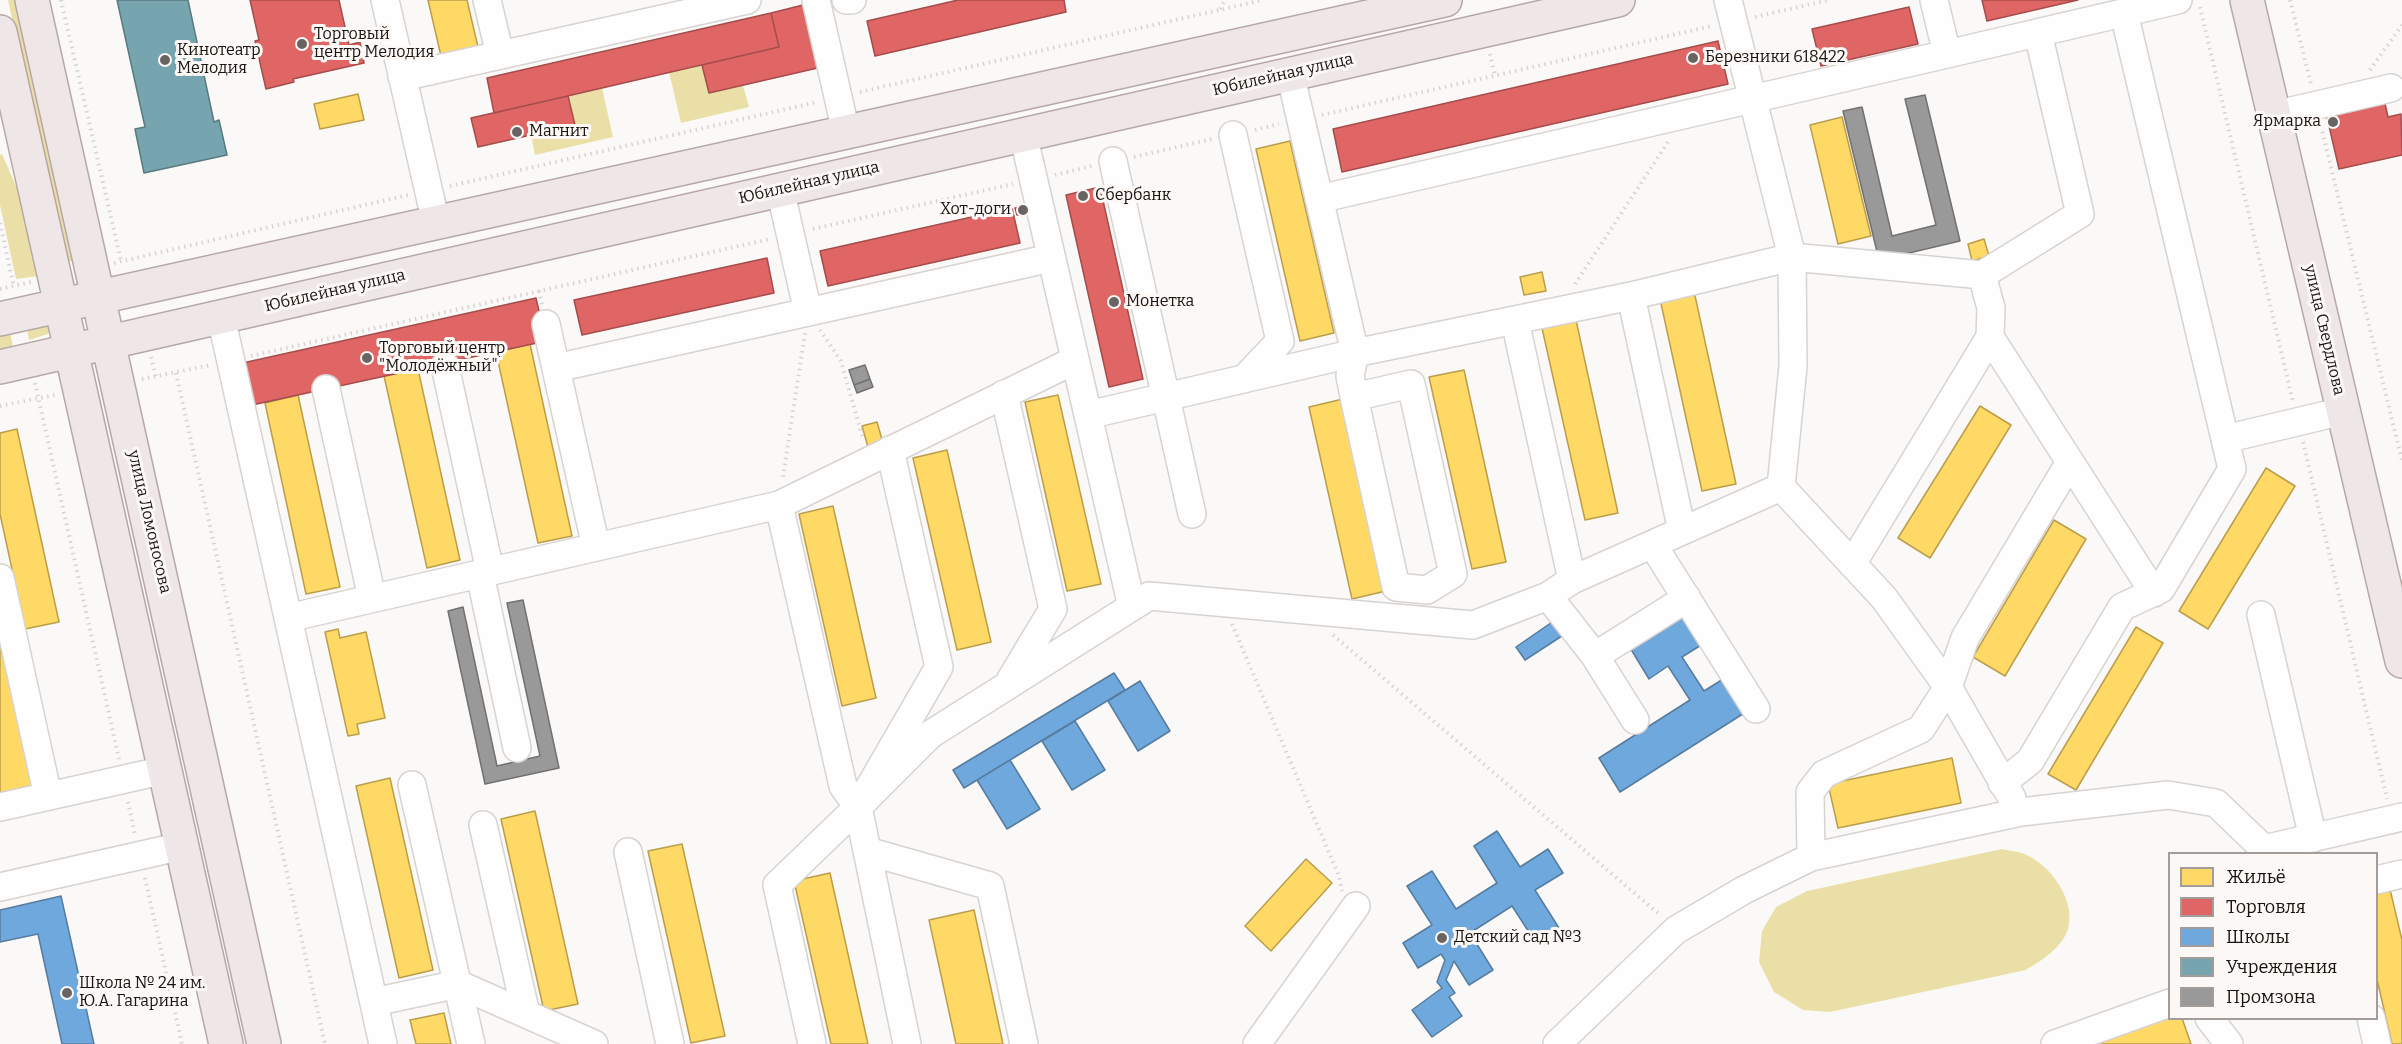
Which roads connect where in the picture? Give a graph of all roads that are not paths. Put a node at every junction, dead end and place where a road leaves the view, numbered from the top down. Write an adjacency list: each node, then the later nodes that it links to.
1 (32, 0): 33 (main road, улица Ломоносова)
2 (385, 0): 20 (street)
3 (487, 0): 18 (street)
4 (747, 0): 18 (street)
5 (816, 0): 24 (street)
6 (846, 0): 7 (street)
7 (852, 0)
8 (1618, 0): 19 (main road, Юбилейная улица)
9 (1934, 0): 17 (street)
10 (2178, 0): 14 (street)
11 (2247, 0): 23 (main road, улица Свердлова)
12 (1435, 1): 24 (main road)
13 (1731, 11): 22 (street)
14 (2124, 13): 16 (street); 57 (street)
15 (0, 32): 35 (main road)
16 (2038, 33): 17 (street); 34 (street)
17 (1947, 54): 22 (street)
18 (500, 55): 20 (street)
19 (1290, 73): 25 (main road, Юбилейная улица); 29 (street)
20 (402, 77): 30 (street)
21 (2391, 88): 23 (street)
22 (1753, 100): 29 (street); 31 (street)
23 (2274, 115): 55 (main road, улица Свердлова)
24 (846, 132): 30 (main road)
25 (1023, 134): 28 (main road, Юбилейная улица); 32 (street)
26 (1233, 135): 50 (street)
27 (1113, 161): 53 (street)
28 (780, 189): 37 (street); 38 (main road, Юбилейная улица)
29 (1319, 199): 45 (street)
30 (436, 223): 33 (main road)
31 (1792, 257): 34 (street); 36 (street); 60 (street)
32 (1051, 258): 37 (street); 46 (street)
33 (104, 275): 35 (main road); 43 (main road, улица Ломоносова)
34 (1982, 275): 42 (street)
35 (58, 291): 39 (main road); 44 (main road)
36 (1631, 296): 40 (street); 63 (street)
37 (808, 312): 49 (street)
38 (221, 316): 43 (main road, Юбилейная улица); 78 (street)
39 (0, 320)
40 (1515, 321): 45 (street); 70 (street)
41 (546, 324): 49 (street)
42 (1990, 337): 59 (street); 66 (street)
43 (109, 342): 44 (main road, Юбилейная улица); 113 (main road, улица Ломоносова)
44 (72, 351): 48 (main road, Юбилейная улица); 87 (main road)
45 (1355, 353): 50 (street); 54 (street)
46 (1075, 360): 52 (street); 56 (street)
47 (445, 366): 67 (street)
48 (0, 367)
49 (556, 368): 65 (street)
50 (1244, 379): 53 (street)
51 (326, 389): 74 (street)
52 (1004, 394): 58 (street); 82 (street)
53 (1167, 396): 56 (street); 62 (street)
54 (1354, 397): 71 (street); 71 (street)
55 (2343, 411): 57 (street); 68 (main road, улица Свердлова)
56 (1088, 415): 76 (street)
57 (2225, 439): 72 (street)
58 (879, 455): 61 (street); 92 (street)
59 (2070, 462): 72 (street); 83 (street)
60 (1781, 487): 63 (street); 66 (street)
61 (779, 505): 65 (street); 92 (street)
62 (1192, 514)
63 (1682, 531): 64 (street)
64 (1653, 544): 70 (street); 75 (street)
65 (596, 547): 67 (street)
66 (1852, 564): 83 (street)
67 (485, 572): 74 (street); 86 (street)
68 (2392, 572): 81 (main road, улица Свердлова)
69 (0, 578): 90 (street)
70 (1572, 580): 73 (street)
71 (1427, 590): 79 (street)
72 (2154, 593): 88 (street)
73 (1548, 596): 79 (street); 80 (street)
74 (372, 598): 78 (street)
75 (1686, 598): 80 (street); 84 (street)
76 (1132, 607): 79 (street); 82 (street)
77 (2261, 615): 96 (street)
78 (288, 618): 106 (street)
79 (1434, 621)
80 (1595, 656): 85 (street)
81 (2402, 661)
82 (1009, 683): 92 (street)
83 (1948, 687): 88 (street); 100 (street)
84 (1756, 709)
85 (1635, 720)
86 (517, 748)
87 (165, 770): 90 (street); 97 (main road)
88 (2002, 783): 93 (street)
89 (412, 785): 105 (street)
90 (48, 796): 91 (street)
91 (0, 807)
92 (858, 807): 98 (street); 118 (street)
93 (2021, 812): 96 (street); 100 (street)
94 (2402, 817): 96 (street)
95 (483, 825): 108 (street)
96 (2313, 838)
97 (182, 846): 103 (street); 112 (main road)
98 (867, 851): 119 (street); 120 (street)
99 (628, 852): 117 (street)
100 (1810, 857): 121 (street)
101 (2402, 874): 102 (street)
102 (2378, 880)
103 (0, 887)
104 (1351, 911): 111 (street)
105 (458, 984): 106 (street); 108 (street); 115 (street)
106 (374, 1002): 114 (street)
107 (2168, 1003): 122 (street)
108 (526, 1014): 116 (street)
109 (2211, 1020): 123 (street)
110 (2371, 1020): 124 (street)
111 (1260, 1043)
112 (226, 1044)
113 (264, 1044)
114 (383, 1044)
115 (471, 1044)
116 (594, 1044)
117 (670, 1044)
118 (812, 1044)
119 (907, 1044)
120 (1024, 1044)
121 (1557, 1044)
122 (2055, 1044)
123 (2229, 1044)
124 (2377, 1044)

